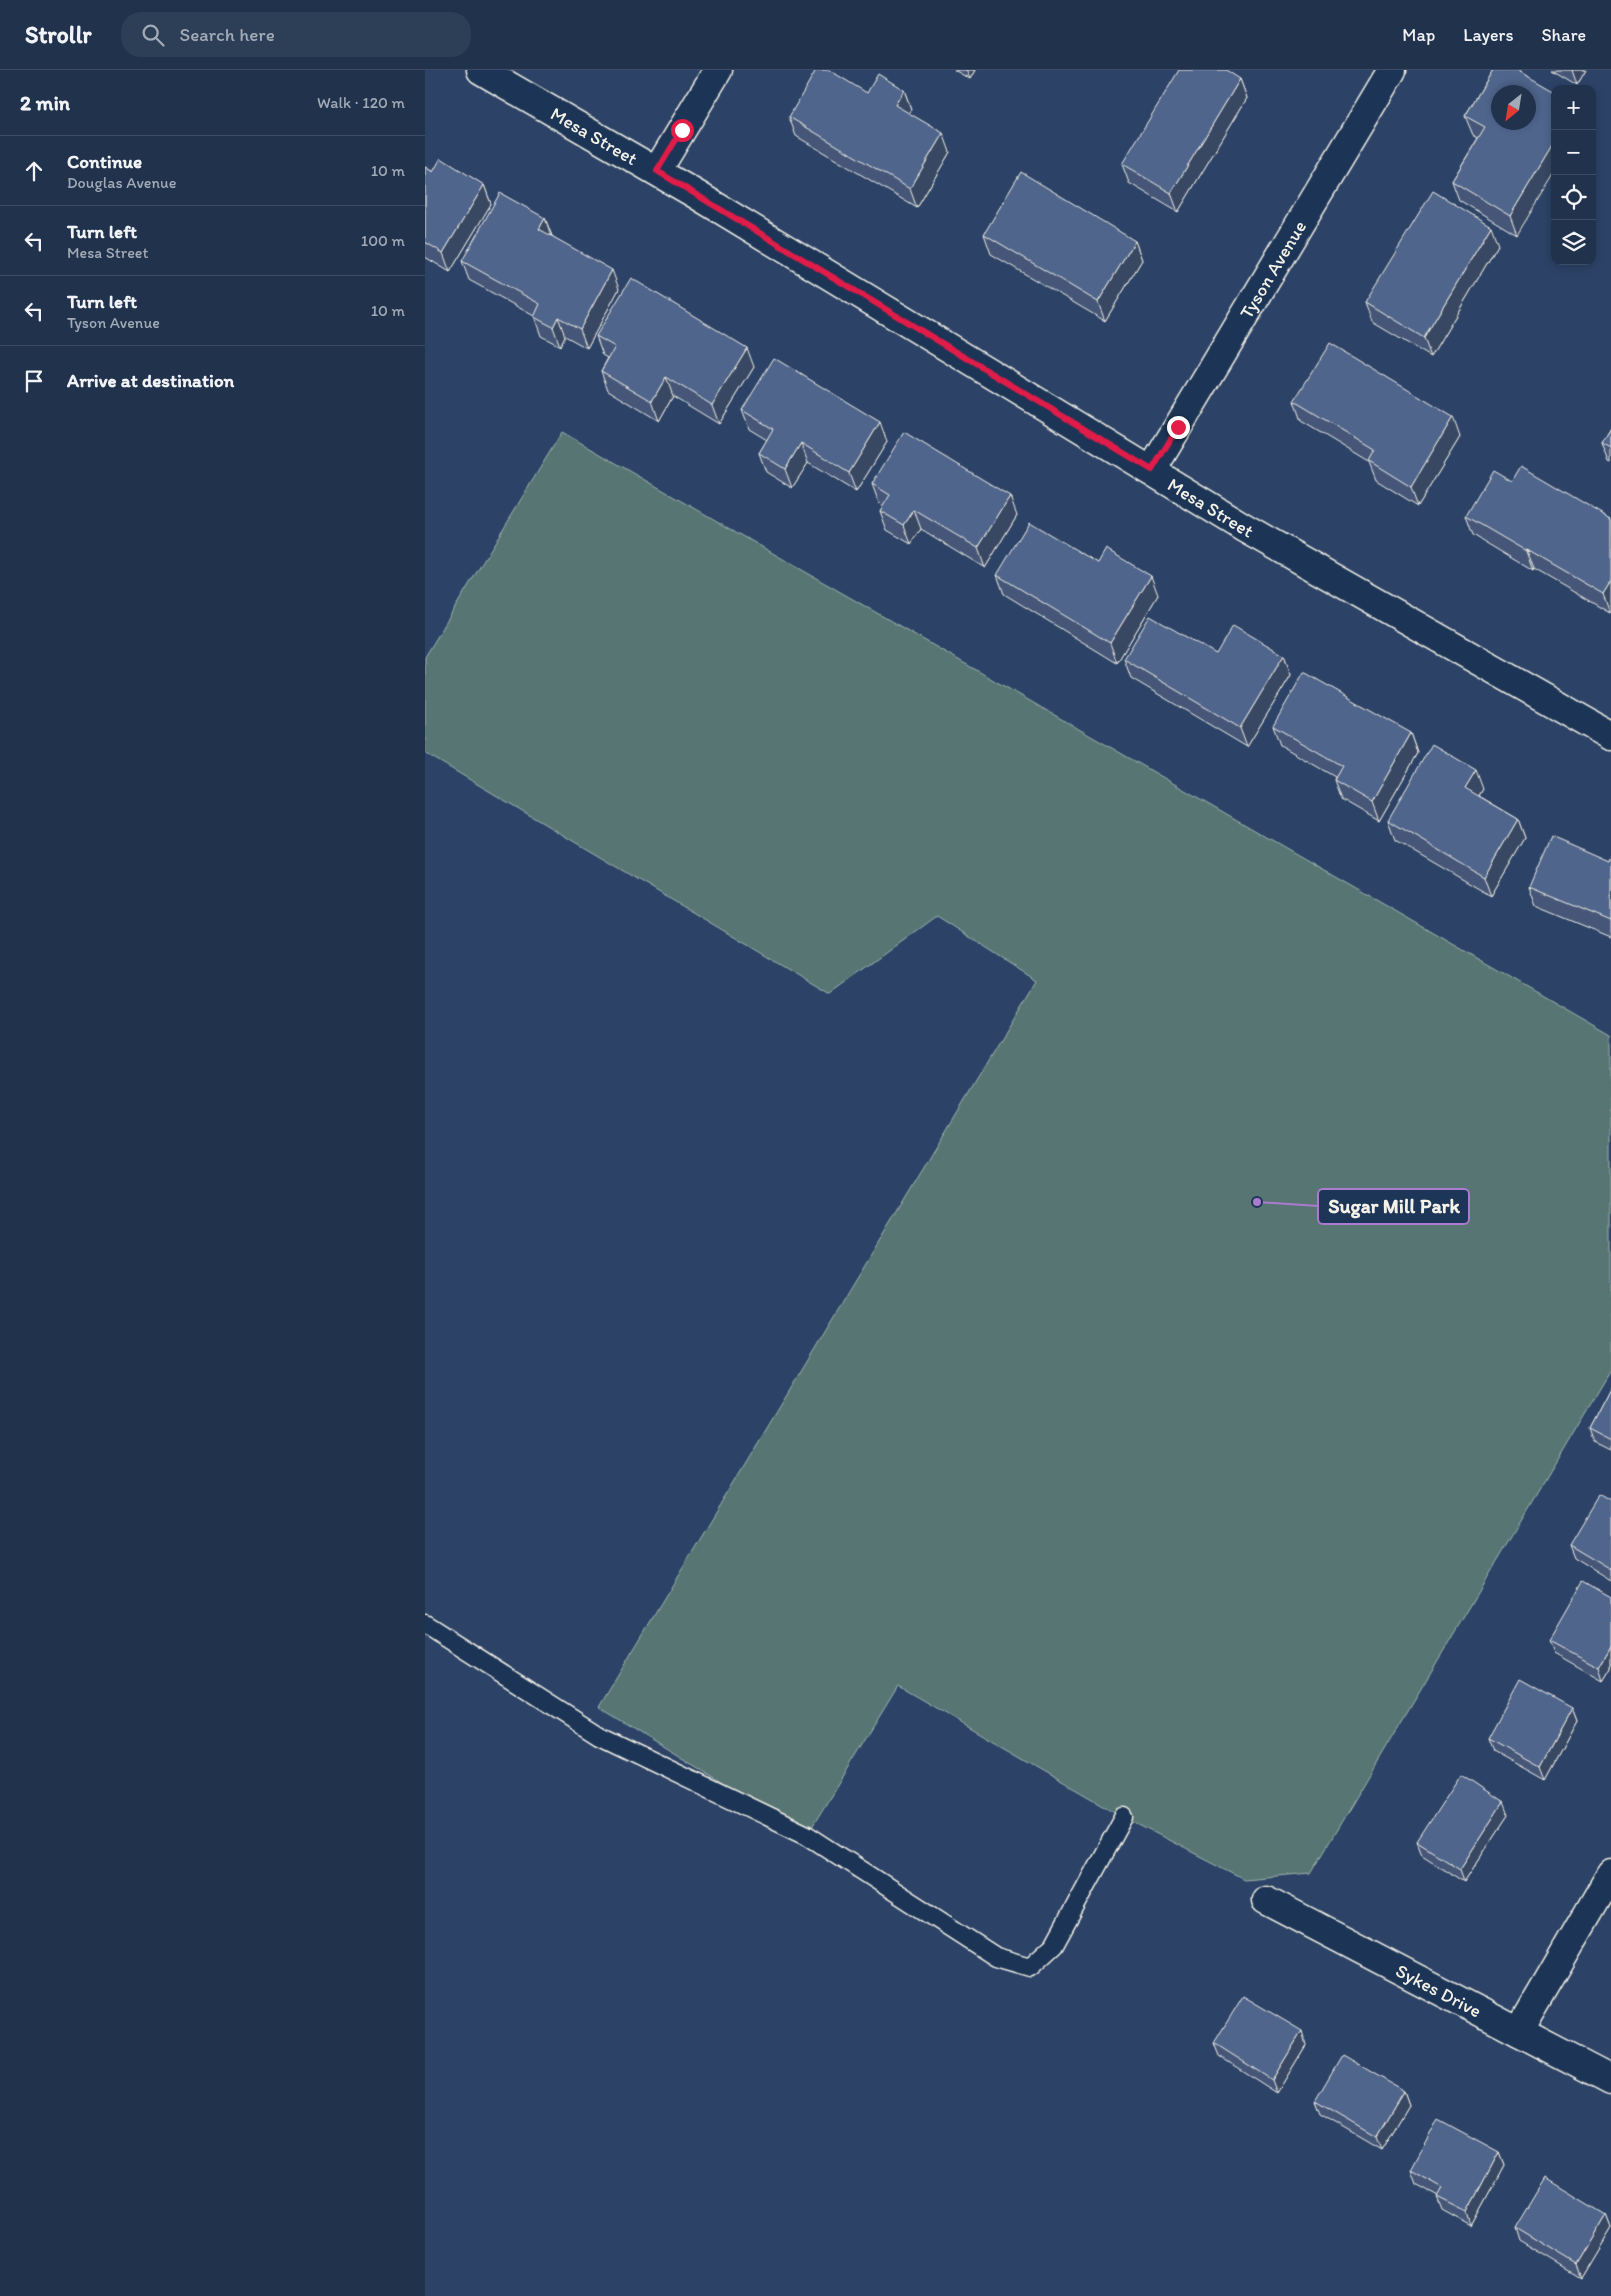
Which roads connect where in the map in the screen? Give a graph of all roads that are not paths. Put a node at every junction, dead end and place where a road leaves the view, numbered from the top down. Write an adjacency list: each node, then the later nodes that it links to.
1 (481, 70): 4 (street, Mesa Street)
2 (718, 70): 4 (street)
3 (1392, 70): 5 (street, Tyson Avenue)
4 (657, 171): 5 (street, Mesa Street)
5 (1152, 470): 6 (street, Mesa Street)
6 (1611, 736)
7 (425, 1624): 8 (lane)
8 (1124, 1817)
9 (1611, 1874): 11 (street)
10 (1266, 1900): 11 (street, Sykes Drive)
11 (1519, 2032): 12 (street, Sykes Drive)
12 (1611, 2080)

